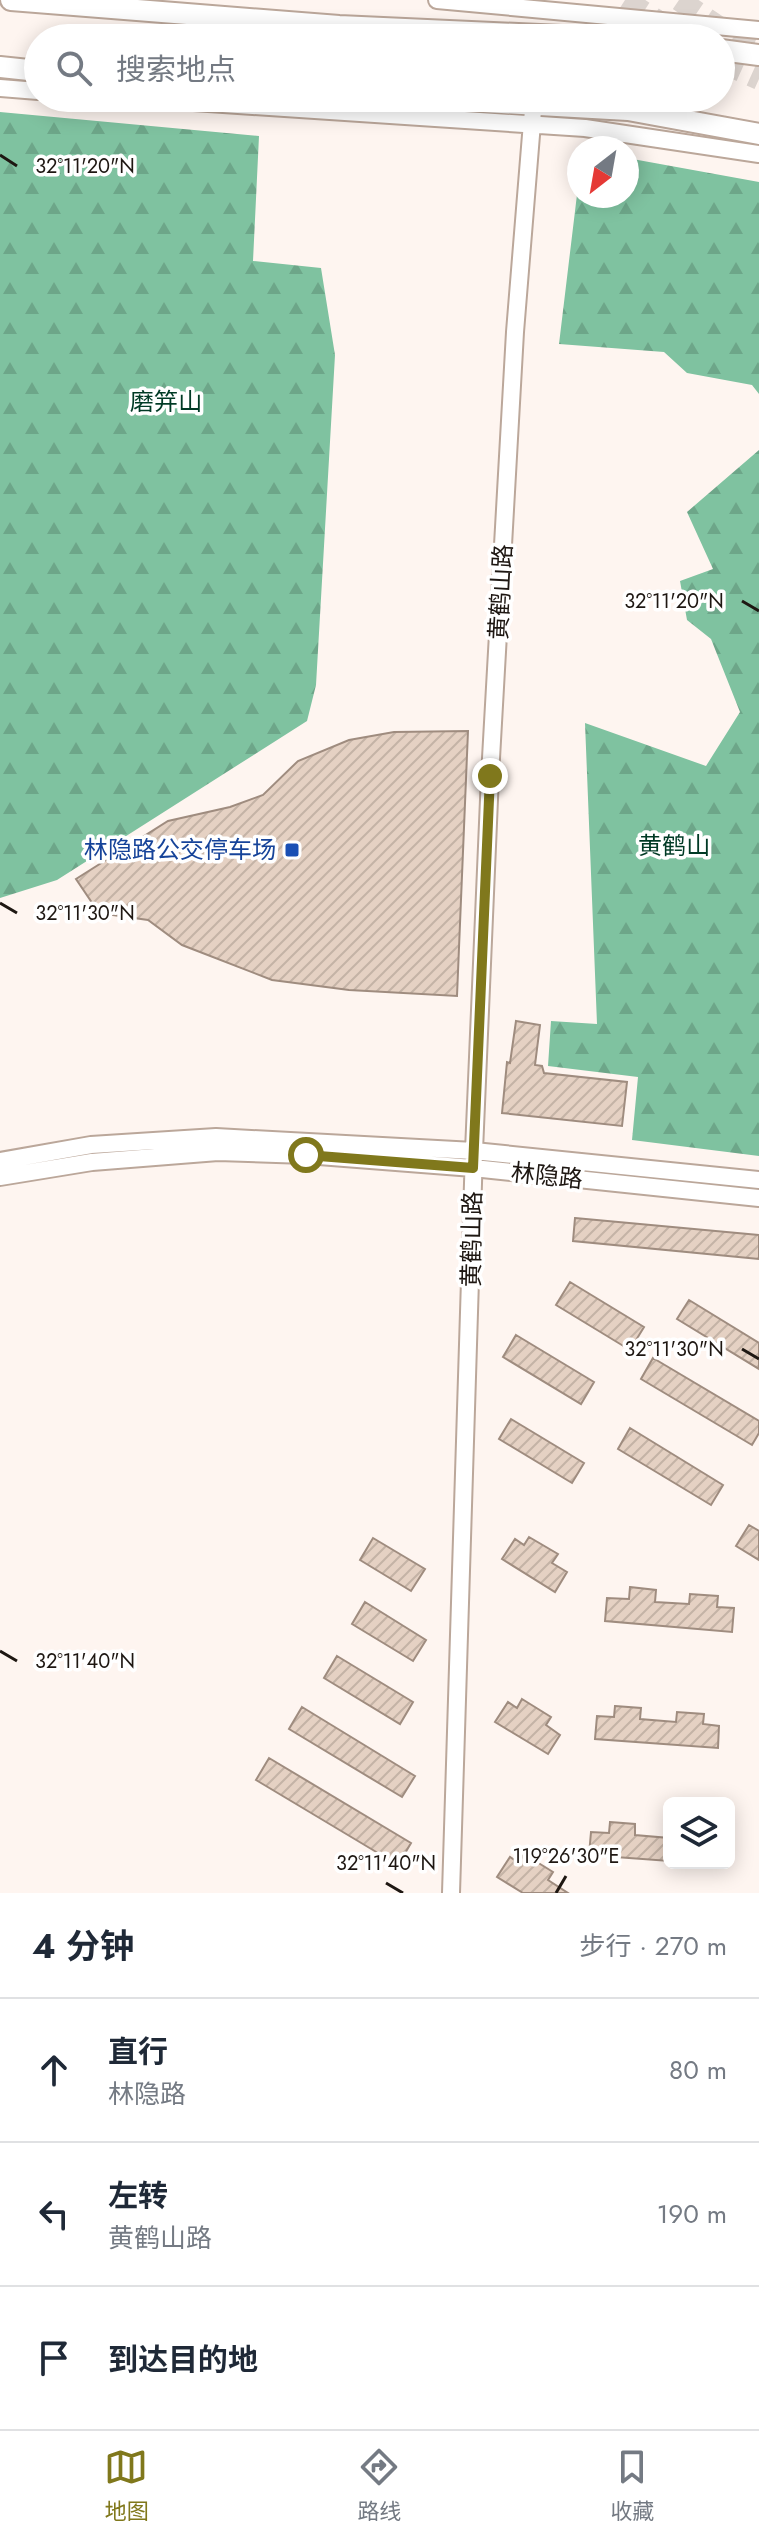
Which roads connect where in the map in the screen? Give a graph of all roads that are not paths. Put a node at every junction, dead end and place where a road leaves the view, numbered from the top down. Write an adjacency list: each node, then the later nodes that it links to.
1 (11, 0): 4 (main road)
2 (437, 0): 3 (street)
3 (549, 5): 5 (street)
4 (314, 24)
5 (709, 24)
6 (735, 27): 7 (street)
7 (759, 30)
8 (735, 52): 9 (main road)
9 (759, 55)
10 (0, 67): 11 (main road)
11 (24, 70)
12 (0, 88): 13 (street)
13 (24, 90)
14 (533, 112): 19 (street, 黄鹤山路)
15 (539, 112): 18 (street)
16 (639, 112): 17 (main road)
17 (759, 134)
18 (759, 154)
19 (474, 1159): 20 (street, 林隐路); 21 (street, 林隐路); 22 (street, 林隐路); 23 (street, 林隐路); 24 (street, 黄鹤山路)
20 (0, 1161)
21 (0, 1177)
22 (759, 1180)
23 (759, 1198)
24 (451, 1893)

